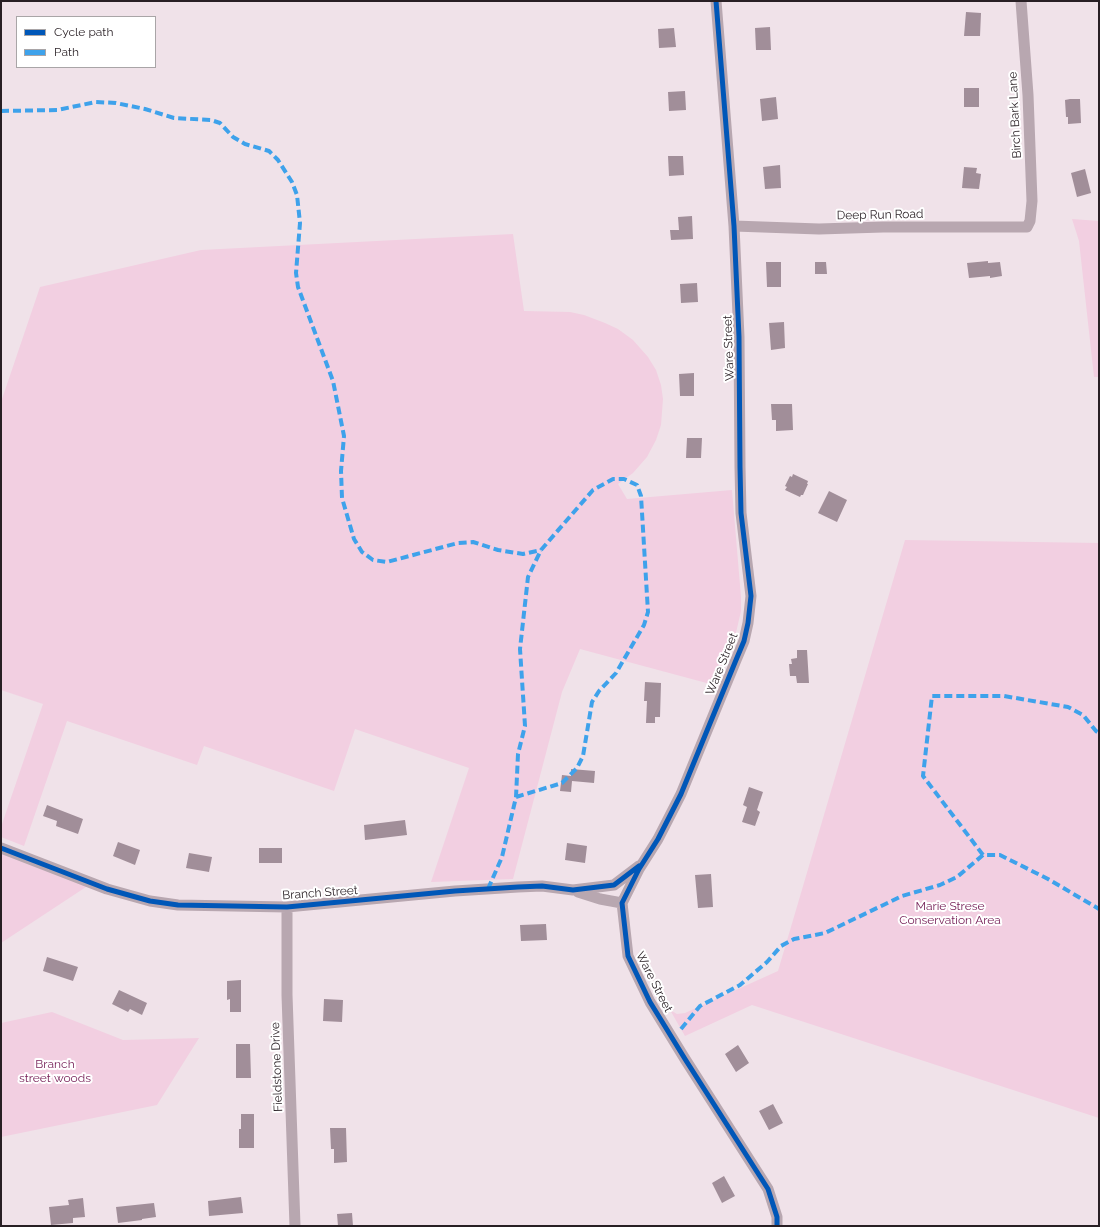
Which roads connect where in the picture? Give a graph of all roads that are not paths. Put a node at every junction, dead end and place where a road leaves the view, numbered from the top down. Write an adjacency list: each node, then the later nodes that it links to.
1 (716, 1): 3 (street, Ware Street)
2 (1021, 1): 4 (street, Birch Bark Lane)
3 (734, 226): 4 (street, Deep Run Road); 6 (street, Ware Street)
4 (1027, 228)
5 (1, 848): 9 (street, Branch Street)
6 (642, 864): 7 (street, Branch Street); 8 (street, Ware Street)
7 (573, 890): 8 (street, Branch Street); 9 (street, Branch Street)
8 (622, 903): 11 (street, Ware Street)
9 (287, 907): 10 (street, Fieldstone Drive)
10 (295, 1226)
11 (777, 1226)

